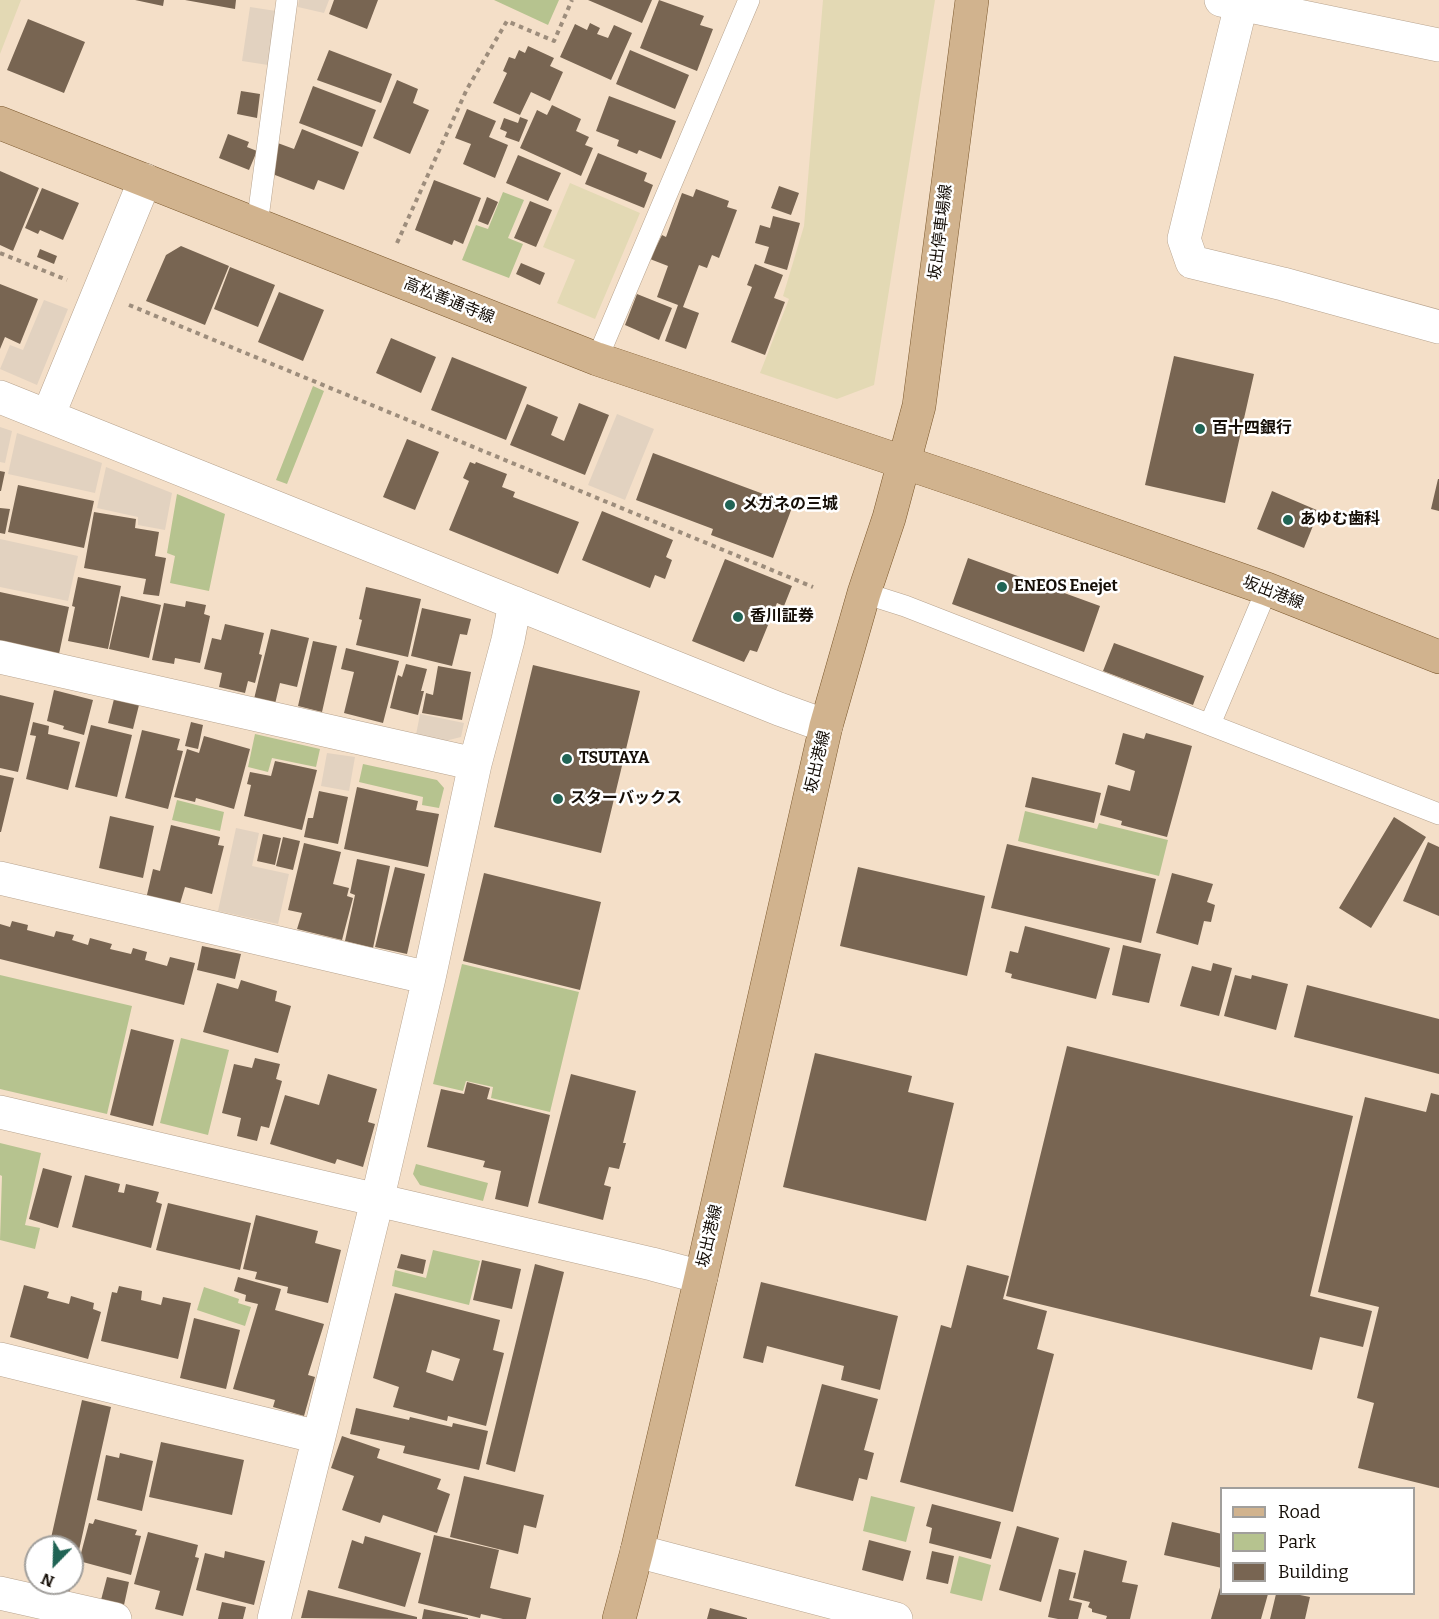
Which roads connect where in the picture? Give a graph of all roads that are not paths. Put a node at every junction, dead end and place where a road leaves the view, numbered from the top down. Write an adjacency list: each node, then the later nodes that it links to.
1 (287, 0): 8 (lane)
2 (749, 0): 10 (lane)
3 (972, 0): 13 (main road, 坂出停車場線)
4 (1247, 3): 5 (street); 9 (street)
5 (1439, 45)
6 (0, 123): 7 (main road, 高松善通寺線)
7 (145, 180): 8 (main road, 高松善通寺線); 12 (street)
8 (257, 225): 10 (main road, 高松善通寺線)
9 (1439, 327)
10 (597, 360): 13 (main road, 高松善通寺線)
11 (0, 397): 12 (street)
12 (48, 416): 16 (street)
13 (904, 464): 14 (main road, 坂出港線); 15 (main road, 坂出港線)
14 (1267, 589): 18 (main road, 坂出港線); 19 (lane)
15 (864, 593): 19 (lane); 20 (main road, 坂出港線)
16 (515, 603): 20 (street); 21 (street)
17 (0, 657): 21 (street)
18 (1439, 657)
19 (1210, 724): 22 (lane)
20 (826, 726): 27 (main road, 坂出港線)
21 (475, 764): 24 (street)
22 (1439, 814)
23 (0, 878): 24 (street)
24 (429, 978): 26 (street)
25 (0, 1112): 26 (street)
26 (377, 1201): 27 (street); 29 (street)
27 (701, 1277): 30 (main road, 坂出港線)
28 (0, 1359): 29 (street)
29 (318, 1437): 33 (street)
30 (637, 1551): 34 (main road, 坂出港線); 35 (street)
31 (0, 1593): 32 (street)
32 (115, 1619)
33 (274, 1619)
34 (620, 1619)
35 (896, 1619)

